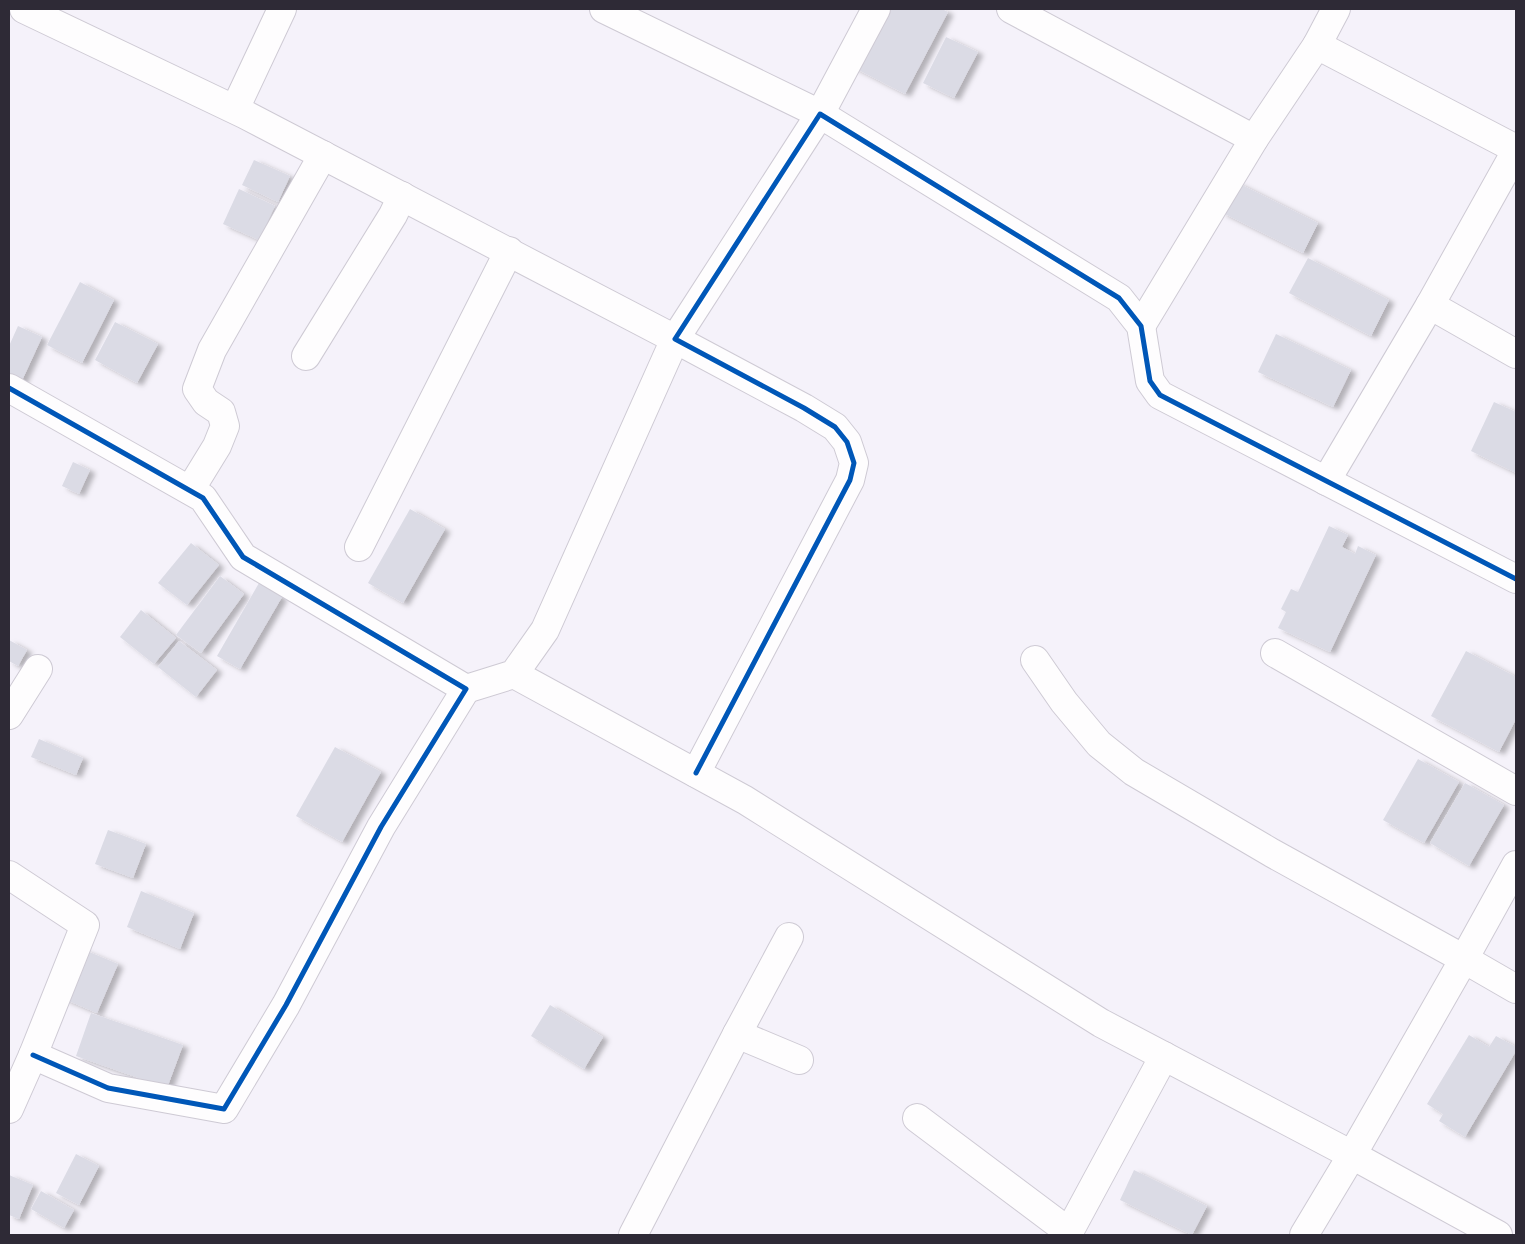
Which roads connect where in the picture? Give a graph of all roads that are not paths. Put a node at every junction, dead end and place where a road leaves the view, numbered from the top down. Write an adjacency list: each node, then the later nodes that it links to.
1 (24, 9): 8 (street)
2 (282, 9): 8 (street)
3 (604, 9): 9 (street)
4 (876, 9): 9 (street)
5 (1011, 9): 10 (street)
6 (1336, 9): 7 (street)
7 (1317, 45): 10 (street); 11 (street)
8 (235, 110): 12 (street)
9 (820, 114): 16 (street); 17 (street)
10 (1254, 139): 16 (street)
11 (1516, 150): 15 (street)
12 (324, 155): 13 (street); 22 (street)
13 (402, 196): 14 (street); 19 (street)
14 (509, 251): 17 (street); 23 (street)
15 (1430, 305): 18 (street); 21 (street)
16 (1141, 326): 21 (street)
17 (675, 340): 28 (street); 31 (street)
18 (1516, 354)
19 (306, 356)
20 (9, 388): 22 (street)
21 (1326, 481): 24 (street)
22 (190, 490): 29 (street)
23 (359, 547)
24 (1516, 579)
25 (1275, 653): 32 (street)
26 (1035, 660): 36 (street)
27 (38, 669): 30 (street)
28 (514, 674): 29 (street); 31 (street)
29 (466, 689): 39 (street)
30 (9, 715)
31 (696, 773): 40 (street)
32 (1516, 791)
33 (1516, 865): 36 (street)
34 (9, 875): 39 (street)
35 (789, 937): 38 (street)
36 (1464, 959): 37 (street); 44 (street)
37 (1516, 989)
38 (737, 1034): 41 (street); 45 (street)
39 (33, 1055): 42 (street)
40 (1164, 1056): 43 (street); 44 (street)
41 (800, 1060)
42 (9, 1109)
43 (917, 1118)
44 (1352, 1155): 46 (street); 47 (street)
45 (633, 1235)
46 (1304, 1235)
47 (1498, 1235)

